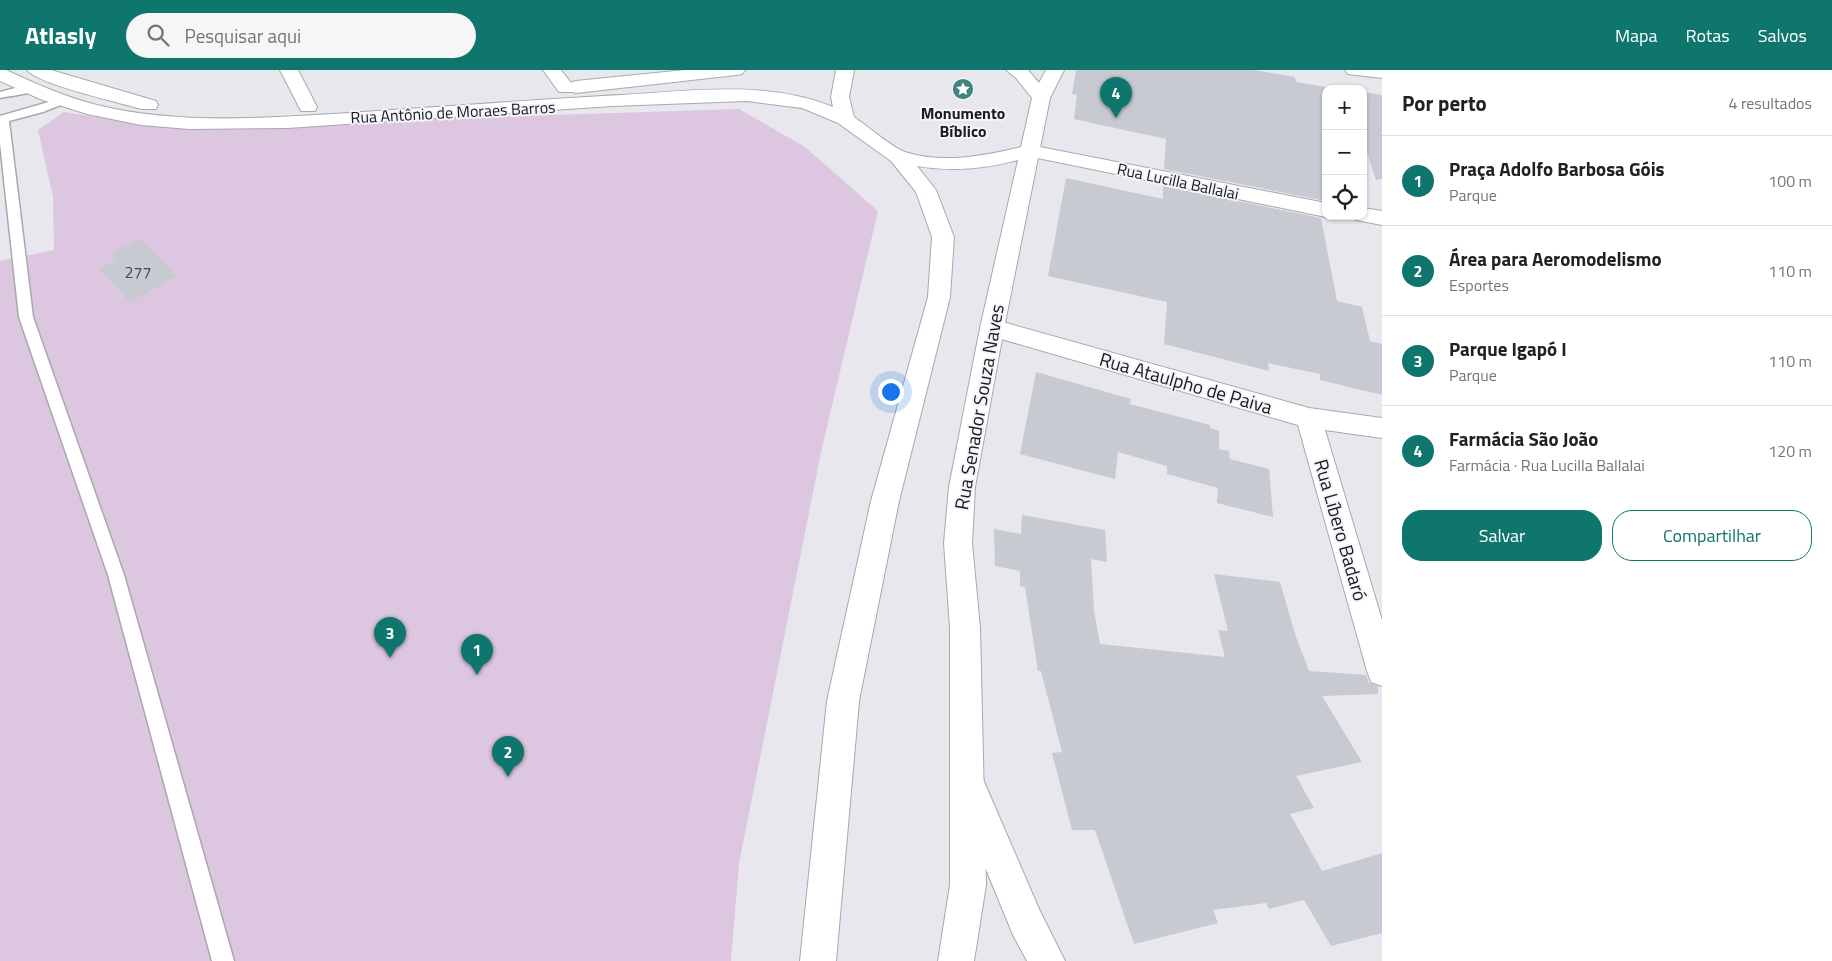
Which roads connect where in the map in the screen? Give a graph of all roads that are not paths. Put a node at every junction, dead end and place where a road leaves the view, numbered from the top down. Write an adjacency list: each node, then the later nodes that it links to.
1 (36, 70): 17 (street)
2 (289, 70): 18 (street)
3 (552, 70): 11 (street)
4 (736, 70): 11 (street, Rua Antônio de Moraes Barros)
5 (846, 70): 20 (street)
6 (1015, 70): 14 (street)
7 (1055, 70): 14 (street, Rua Senador Souza Naves)
8 (1354, 70): 10 (street)
9 (0, 74): 12 (street, Rua Antônio de Moraes Barros)
10 (1382, 74)
11 (566, 88): 16 (street); 18 (street, Rua Antônio de Moraes Barros)
12 (30, 90): 13 (lane); 15 (street, Rua Antônio de Moraes Barros); 17 (street)
13 (0, 95)
14 (1041, 98): 22 (street, Rua Senador Souza Naves)
15 (59, 102): 19 (lane); 21 (street, Rua Antônio de Moraes Barros)
16 (627, 102): 20 (street, Rua Antônio de Moraes Barros); 21 (street, Rua Antônio de Moraes Barros)
17 (140, 104): 18 (street, Rua Antônio de Moraes Barros)
18 (308, 107): 21 (street)
19 (1, 118): 33 (lane)
20 (845, 119): 23 (street, Rua Antônio de Moraes Barros)
21 (189, 125)
22 (1030, 151): 23 (street); 24 (street, Rua Lucilla Ballalai); 27 (street, Rua Senador Souza Naves)
23 (898, 157): 34 (street)
24 (1322, 209)
25 (1367, 216): 26 (street)
26 (1382, 218)
27 (992, 328): 28 (street, Rua Ataulpho de Paiva); 31 (street, Rua Senador Souza Naves)
28 (1309, 418): 29 (street, Rua Ataulpho de Paiva); 30 (street, Rua Líbero Badaró)
29 (1382, 428)
30 (1382, 671)
31 (967, 780): 32 (street); 35 (street, Rua Senador Souza Naves)
32 (1026, 922): 36 (street); 37 (street)
33 (224, 961)
34 (818, 961)
35 (956, 961)
36 (1036, 961)
37 (1047, 961)

